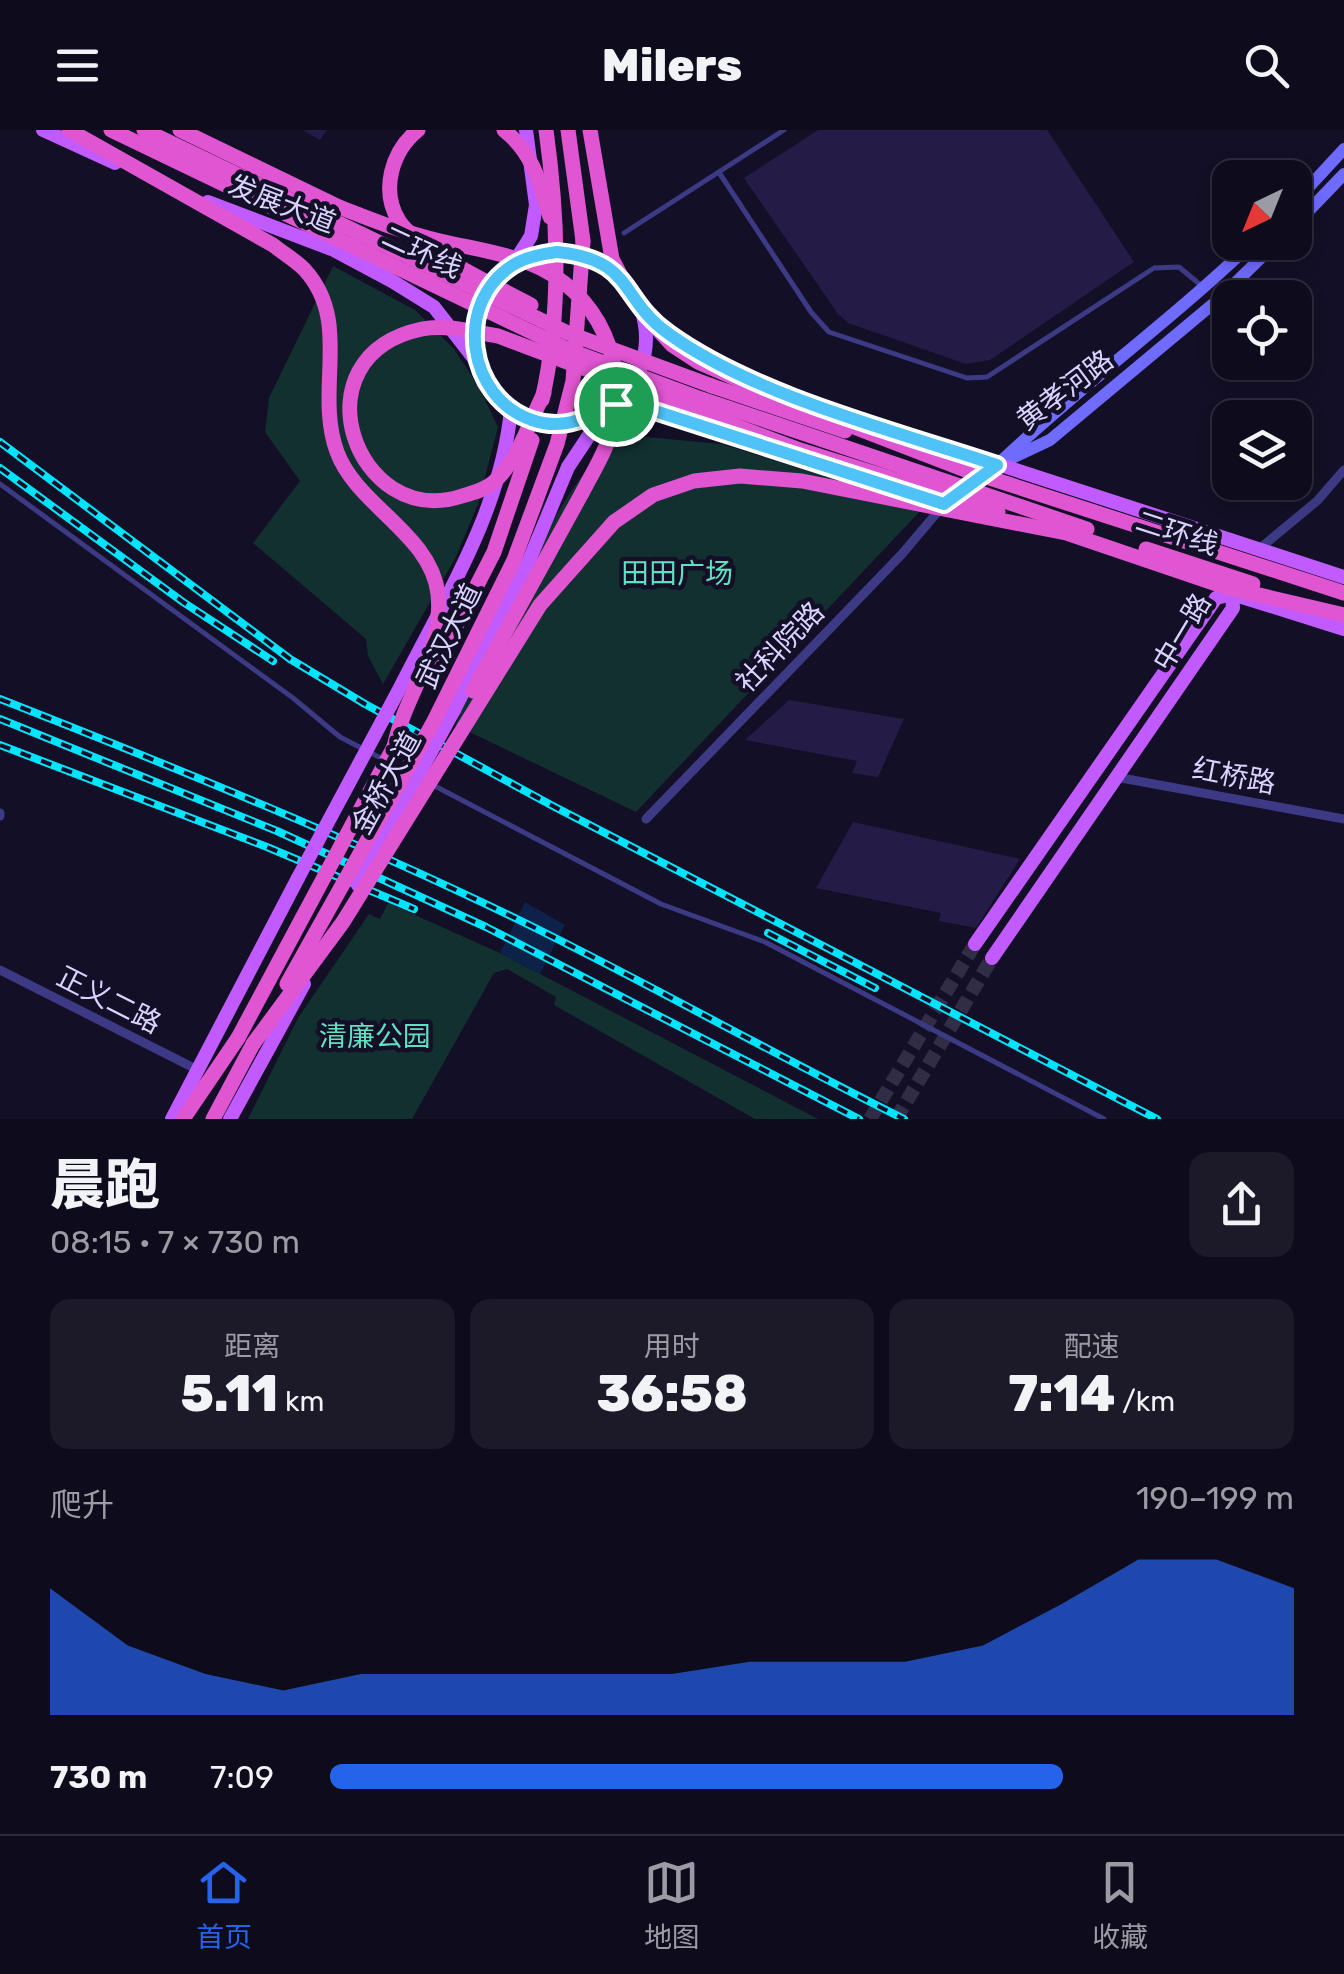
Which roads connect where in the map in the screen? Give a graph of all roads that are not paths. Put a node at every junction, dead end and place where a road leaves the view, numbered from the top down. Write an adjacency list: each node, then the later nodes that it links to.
1 (43, 130): 28 (main road, 发展大道)
2 (69, 130): 45 (highway, bridge)
3 (111, 130): 43 (highway, 二环线, bridge)
4 (144, 130): 29 (highway, 二环线, bridge)
5 (180, 130): 47 (highway, bridge)
6 (193, 130): 25 (main road, 发展大道)
7 (418, 130): 29 (highway, bridge)
8 (504, 130): 20 (highway, bridge)
9 (526, 130): 23 (main road)
10 (546, 130): 20 (highway, 武汉大道, bridge)
11 (568, 130): 53 (highway, 武汉大道, bridge)
12 (588, 130): 24 (main road); 35 (highway, bridge)
13 (784, 130): 15 (lane)
14 (1344, 150): 17 (main road)
15 (720, 174): 19 (lane); 26 (lane)
16 (1344, 174): 18 (main road)
17 (1312, 184)
18 (1312, 207)
19 (624, 233)
20 (555, 236): 30 (highway, 武汉大道, bridge)
21 (1234, 260): 26 (main road, 黄孝河路)
22 (1258, 260): 33 (main road, 黄孝河路)
23 (513, 265): 24 (main road); 25 (main road)
24 (620, 276): 27 (main road)
25 (496, 280): 28 (main road)
26 (1205, 288): 33 (main road, 黄孝河路)
27 (641, 308): 32 (main road); 33 (main road)
28 (476, 361): 31 (main road)
29 (712, 386): 35 (highway, 二环线, bridge)
30 (544, 393): 38 (highway, bridge); 45 (highway, 武汉大道, bridge)
31 (511, 409): 32 (main road); 54 (main road, 金桥大道, bridge)
32 (610, 409): 37 (main road); 59 (main road, 金桥大道, bridge)
33 (997, 465): 37 (main road); 39 (main road)
34 (1344, 470): 39 (street)
35 (968, 471): 41 (highway, 二环线, bridge)
36 (0, 484): 60 (lane)
37 (944, 504): 42 (main road); 48 (street, 社科院路)
38 (1066, 533): 43 (highway, bridge); 47 (highway, bridge)
39 (1258, 550): 40 (main road); 42 (main road)
40 (1344, 577)
41 (1344, 593)
42 (1232, 594): 44 (main road); 46 (main road, 中一路); 50 (main road, 中一路)
43 (1344, 614)
44 (1344, 629)
45 (394, 746): 53 (highway, 武汉大道, bridge)
46 (1116, 777): 49 (street, 红桥路); 51 (main road, 中一路)
47 (430, 778): 53 (highway, bridge)
48 (646, 819)
49 (1344, 819)
50 (975, 944)
51 (992, 958)
52 (0, 970): 54 (street, 正义二路)
53 (246, 1041): 56 (highway); 57 (highway, 武汉大道); 58 (highway, 武汉大道)
54 (198, 1070): 55 (main road, 金桥大道)
55 (172, 1119)
56 (184, 1119)
57 (195, 1119)
58 (213, 1119)
59 (230, 1119)
60 (1104, 1119)

